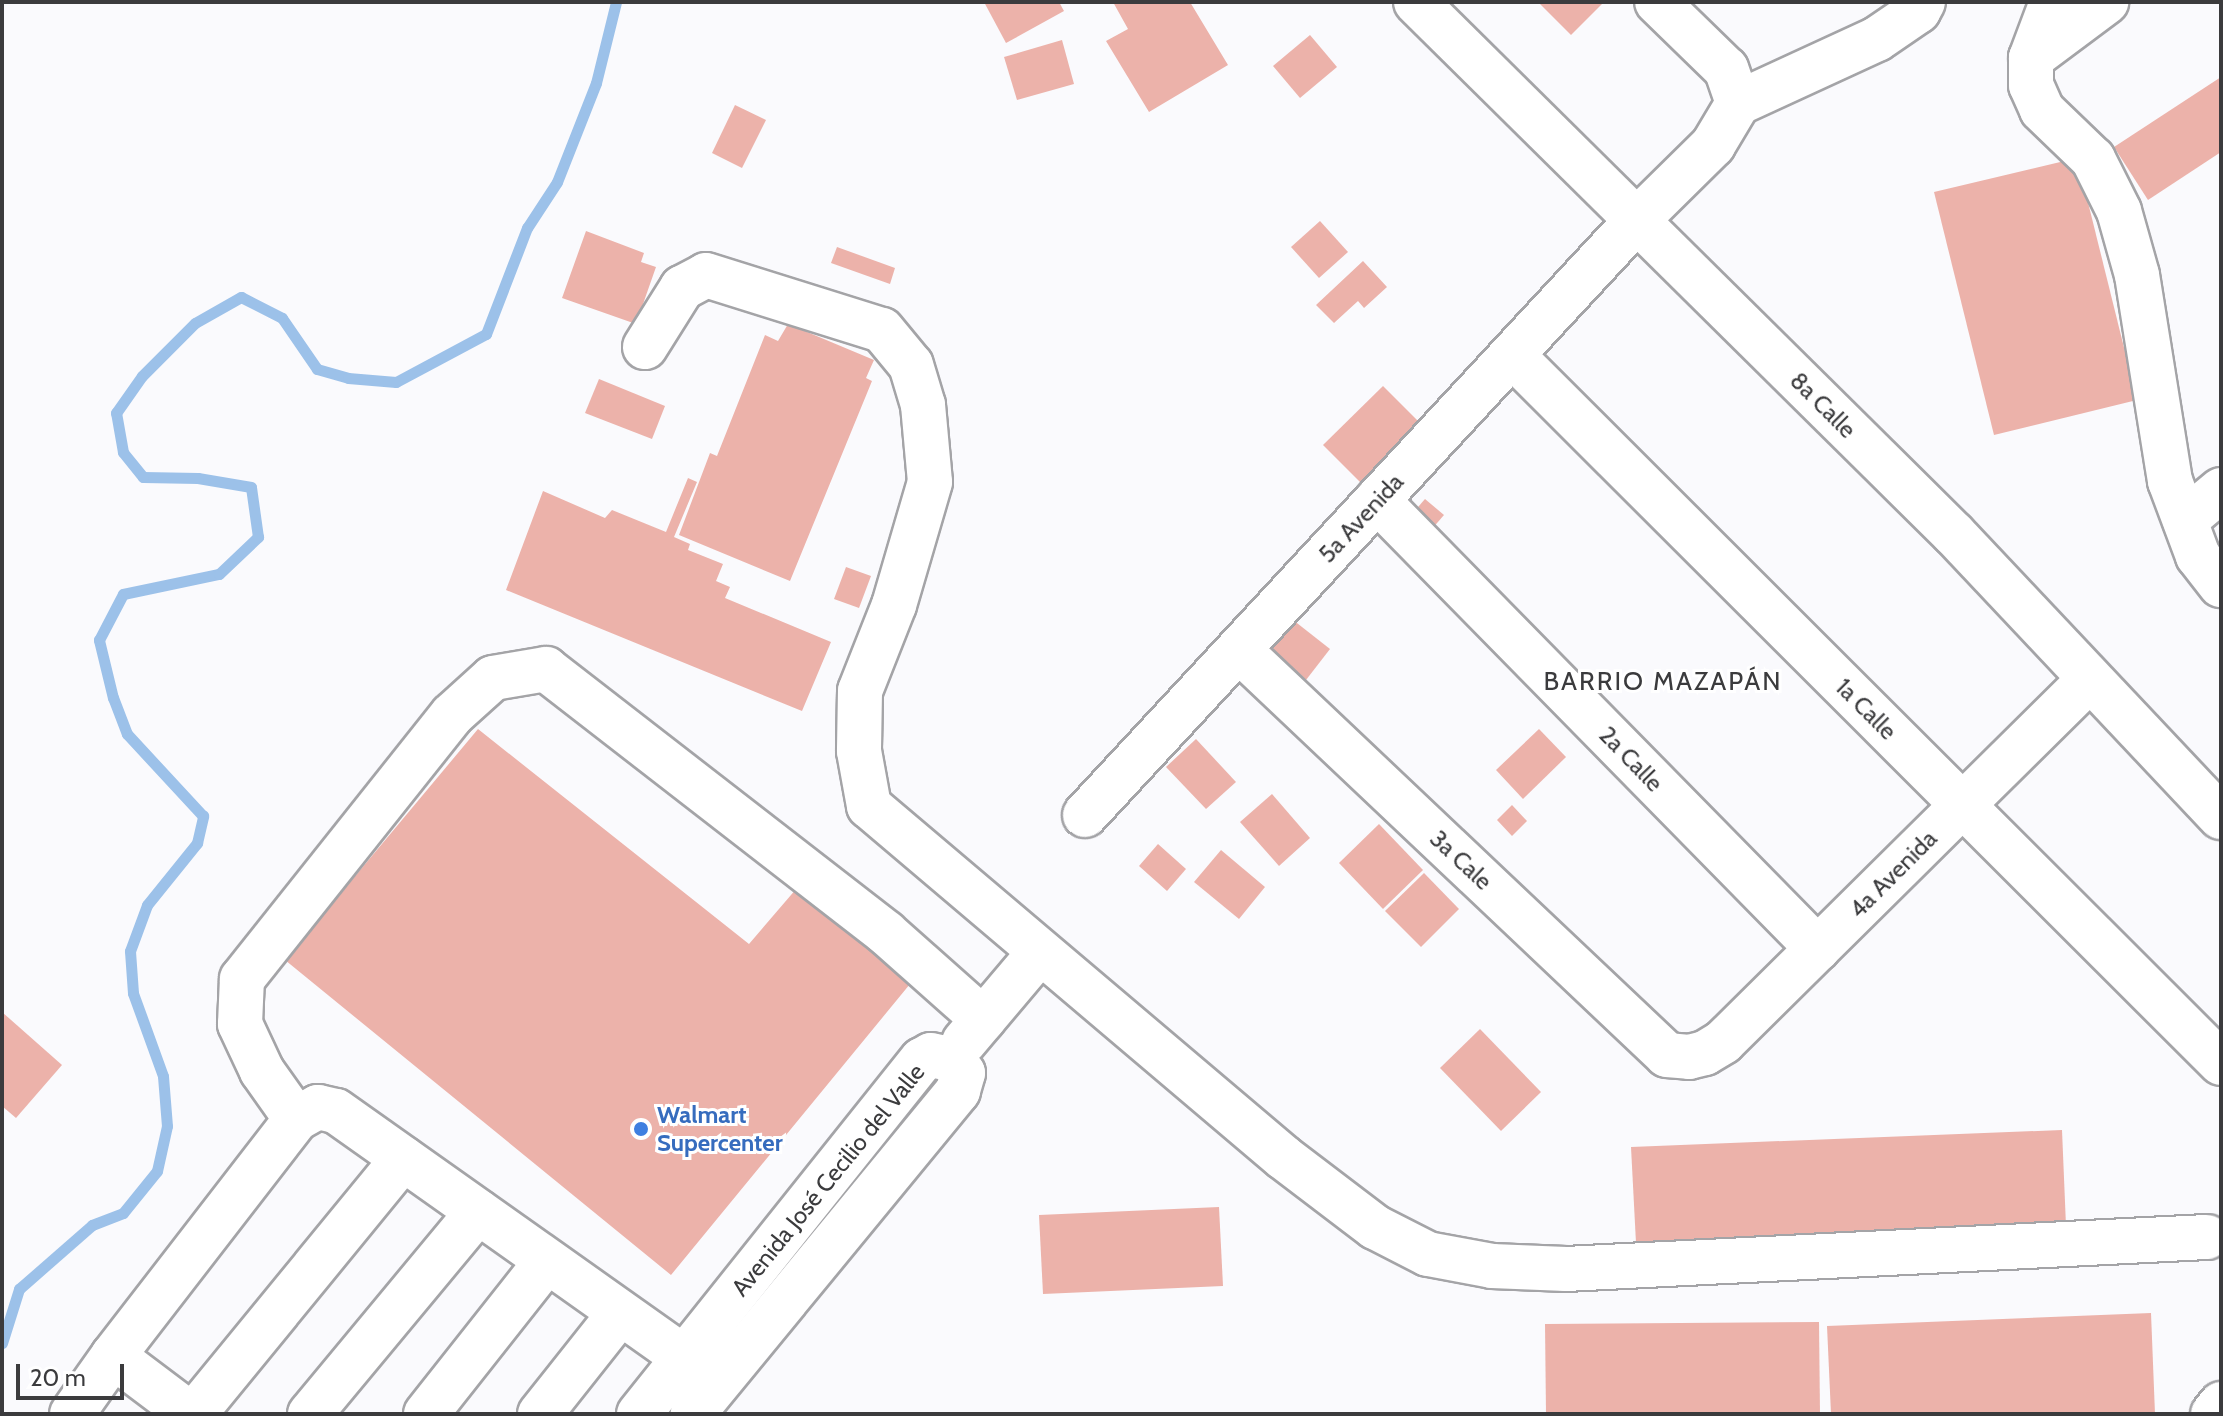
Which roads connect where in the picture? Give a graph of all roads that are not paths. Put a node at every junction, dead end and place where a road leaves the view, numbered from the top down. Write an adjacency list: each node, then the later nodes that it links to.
1 (1416, 2): 8 (street, 8a Calle)
2 (1657, 2): 7 (street)
3 (1923, 2): 7 (street)
4 (2052, 2): 6 (street)
5 (2106, 2): 6 (street)
6 (2031, 58): 13 (street)
7 (1738, 103): 8 (street, 5a Avenida)
8 (1637, 220): 10 (street, 5a Avenida); 16 (street, 8a Calle)
9 (645, 347): 21 (street)
10 (1512, 355): 12 (street, 5a Avenida); 17 (street, 1a Calle)
11 (2221, 490): 13 (street)
12 (1377, 500): 15 (street, 5a Avenida); 20 (street, 2a Calle)
13 (2185, 520): 14 (street)
14 (2221, 585)
15 (1239, 650): 18 (street, 5a Avenida); 23 (street, 3a Cale)
16 (2090, 679): 17 (street, 4a Avenida); 19 (street, 8a Calle)
17 (1962, 805): 20 (street, 4a Avenida); 24 (street, 1a Calle)
18 (1085, 815)
19 (2221, 817)
20 (1818, 949): 23 (street, 4a Avenida)
21 (1040, 952): 22 (street); 28 (street)
22 (983, 1019): 25 (street); 32 (street, Avenida José Cecilio del Valle)
23 (1689, 1057)
24 (2221, 1063)
25 (296, 1119): 26 (street); 31 (street)
26 (403, 1159): 27 (street); 35 (street)
27 (478, 1212): 29 (street); 36 (street)
28 (2207, 1237)
29 (547, 1261): 30 (street); 37 (street)
30 (620, 1313): 32 (street); 38 (street)
31 (113, 1356): 34 (street); 35 (street)
32 (699, 1385): 39 (street, Avenida José Cecilio del Valle)
33 (2221, 1404): 40 (street)
34 (72, 1414)
35 (192, 1414)
36 (310, 1414)
37 (426, 1414)
38 (540, 1414)
39 (639, 1414)
40 (2213, 1414)

